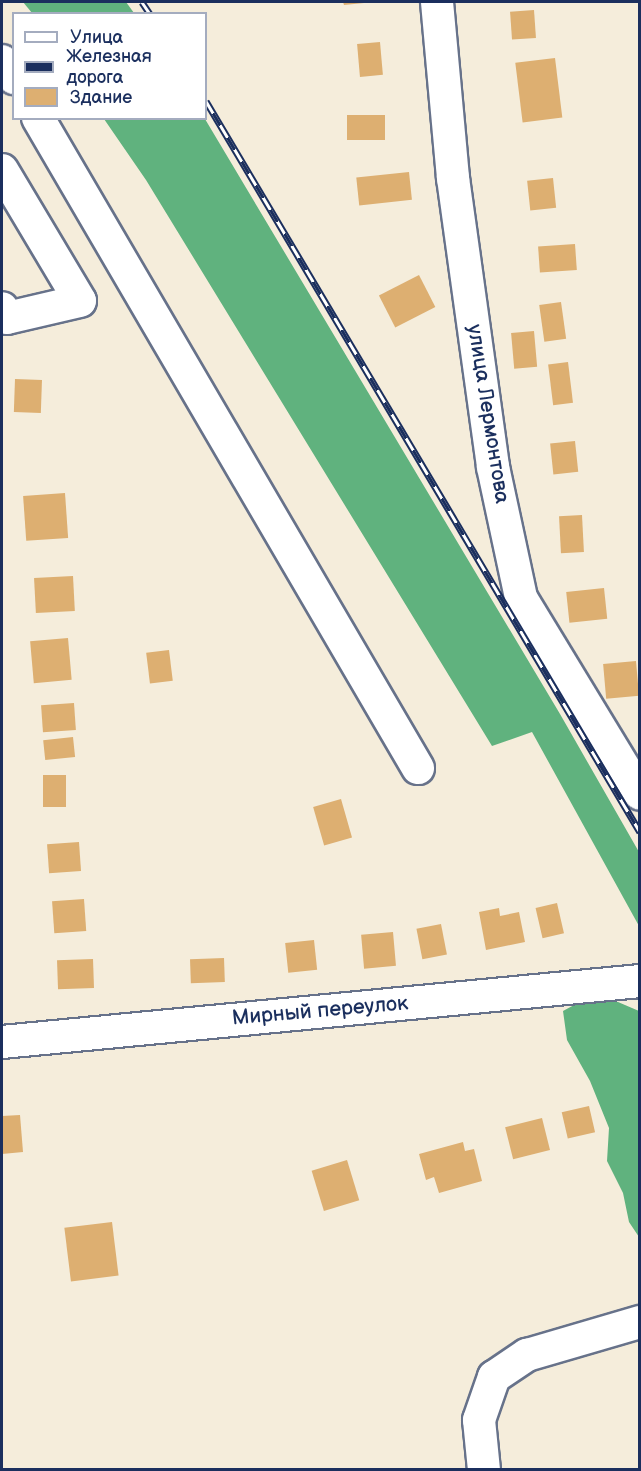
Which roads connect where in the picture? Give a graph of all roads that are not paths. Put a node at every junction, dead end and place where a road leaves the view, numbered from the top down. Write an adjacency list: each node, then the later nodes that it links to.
1 (437, 2): 8 (street, улица Лермонтова)
2 (2, 61): 3 (street)
3 (12, 75)
4 (39, 120): 7 (street)
5 (2, 170): 6 (street)
6 (2, 308)
7 (418, 768)
8 (639, 794)
9 (639, 981): 10 (street, Мирный переулок)
10 (2, 1042)
11 (639, 1322): 12 (street)
12 (483, 1470)

